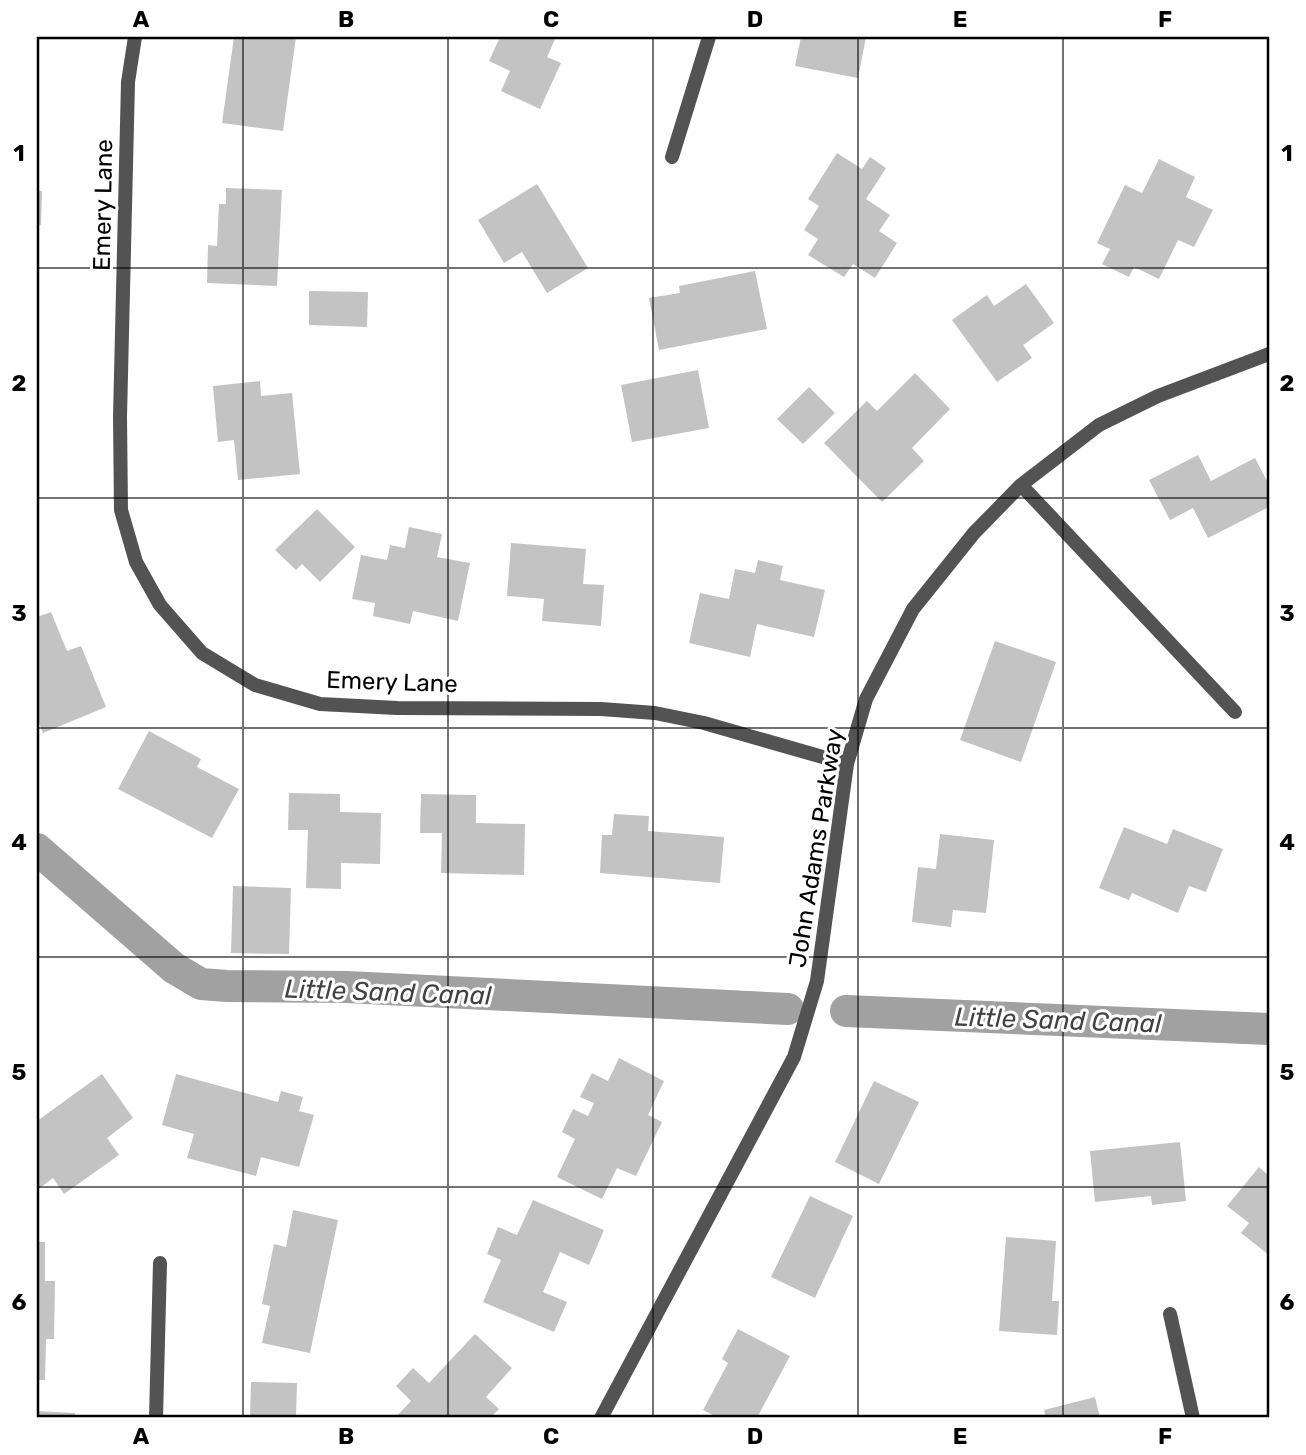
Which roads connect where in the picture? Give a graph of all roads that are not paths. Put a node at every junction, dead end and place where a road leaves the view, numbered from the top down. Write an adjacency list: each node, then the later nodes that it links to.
1 (135, 37): 7 (street, Emery Lane)
2 (709, 37): 3 (street)
3 (672, 157)
4 (1269, 354): 5 (street, John Adams Parkway)
5 (1021, 485): 6 (street); 7 (street, John Adams Parkway)
6 (1235, 712)
7 (847, 764): 11 (street, John Adams Parkway)
8 (160, 1263): 10 (street)
9 (1170, 1314): 12 (street)
10 (156, 1418)
11 (601, 1418)
12 (1193, 1418)

